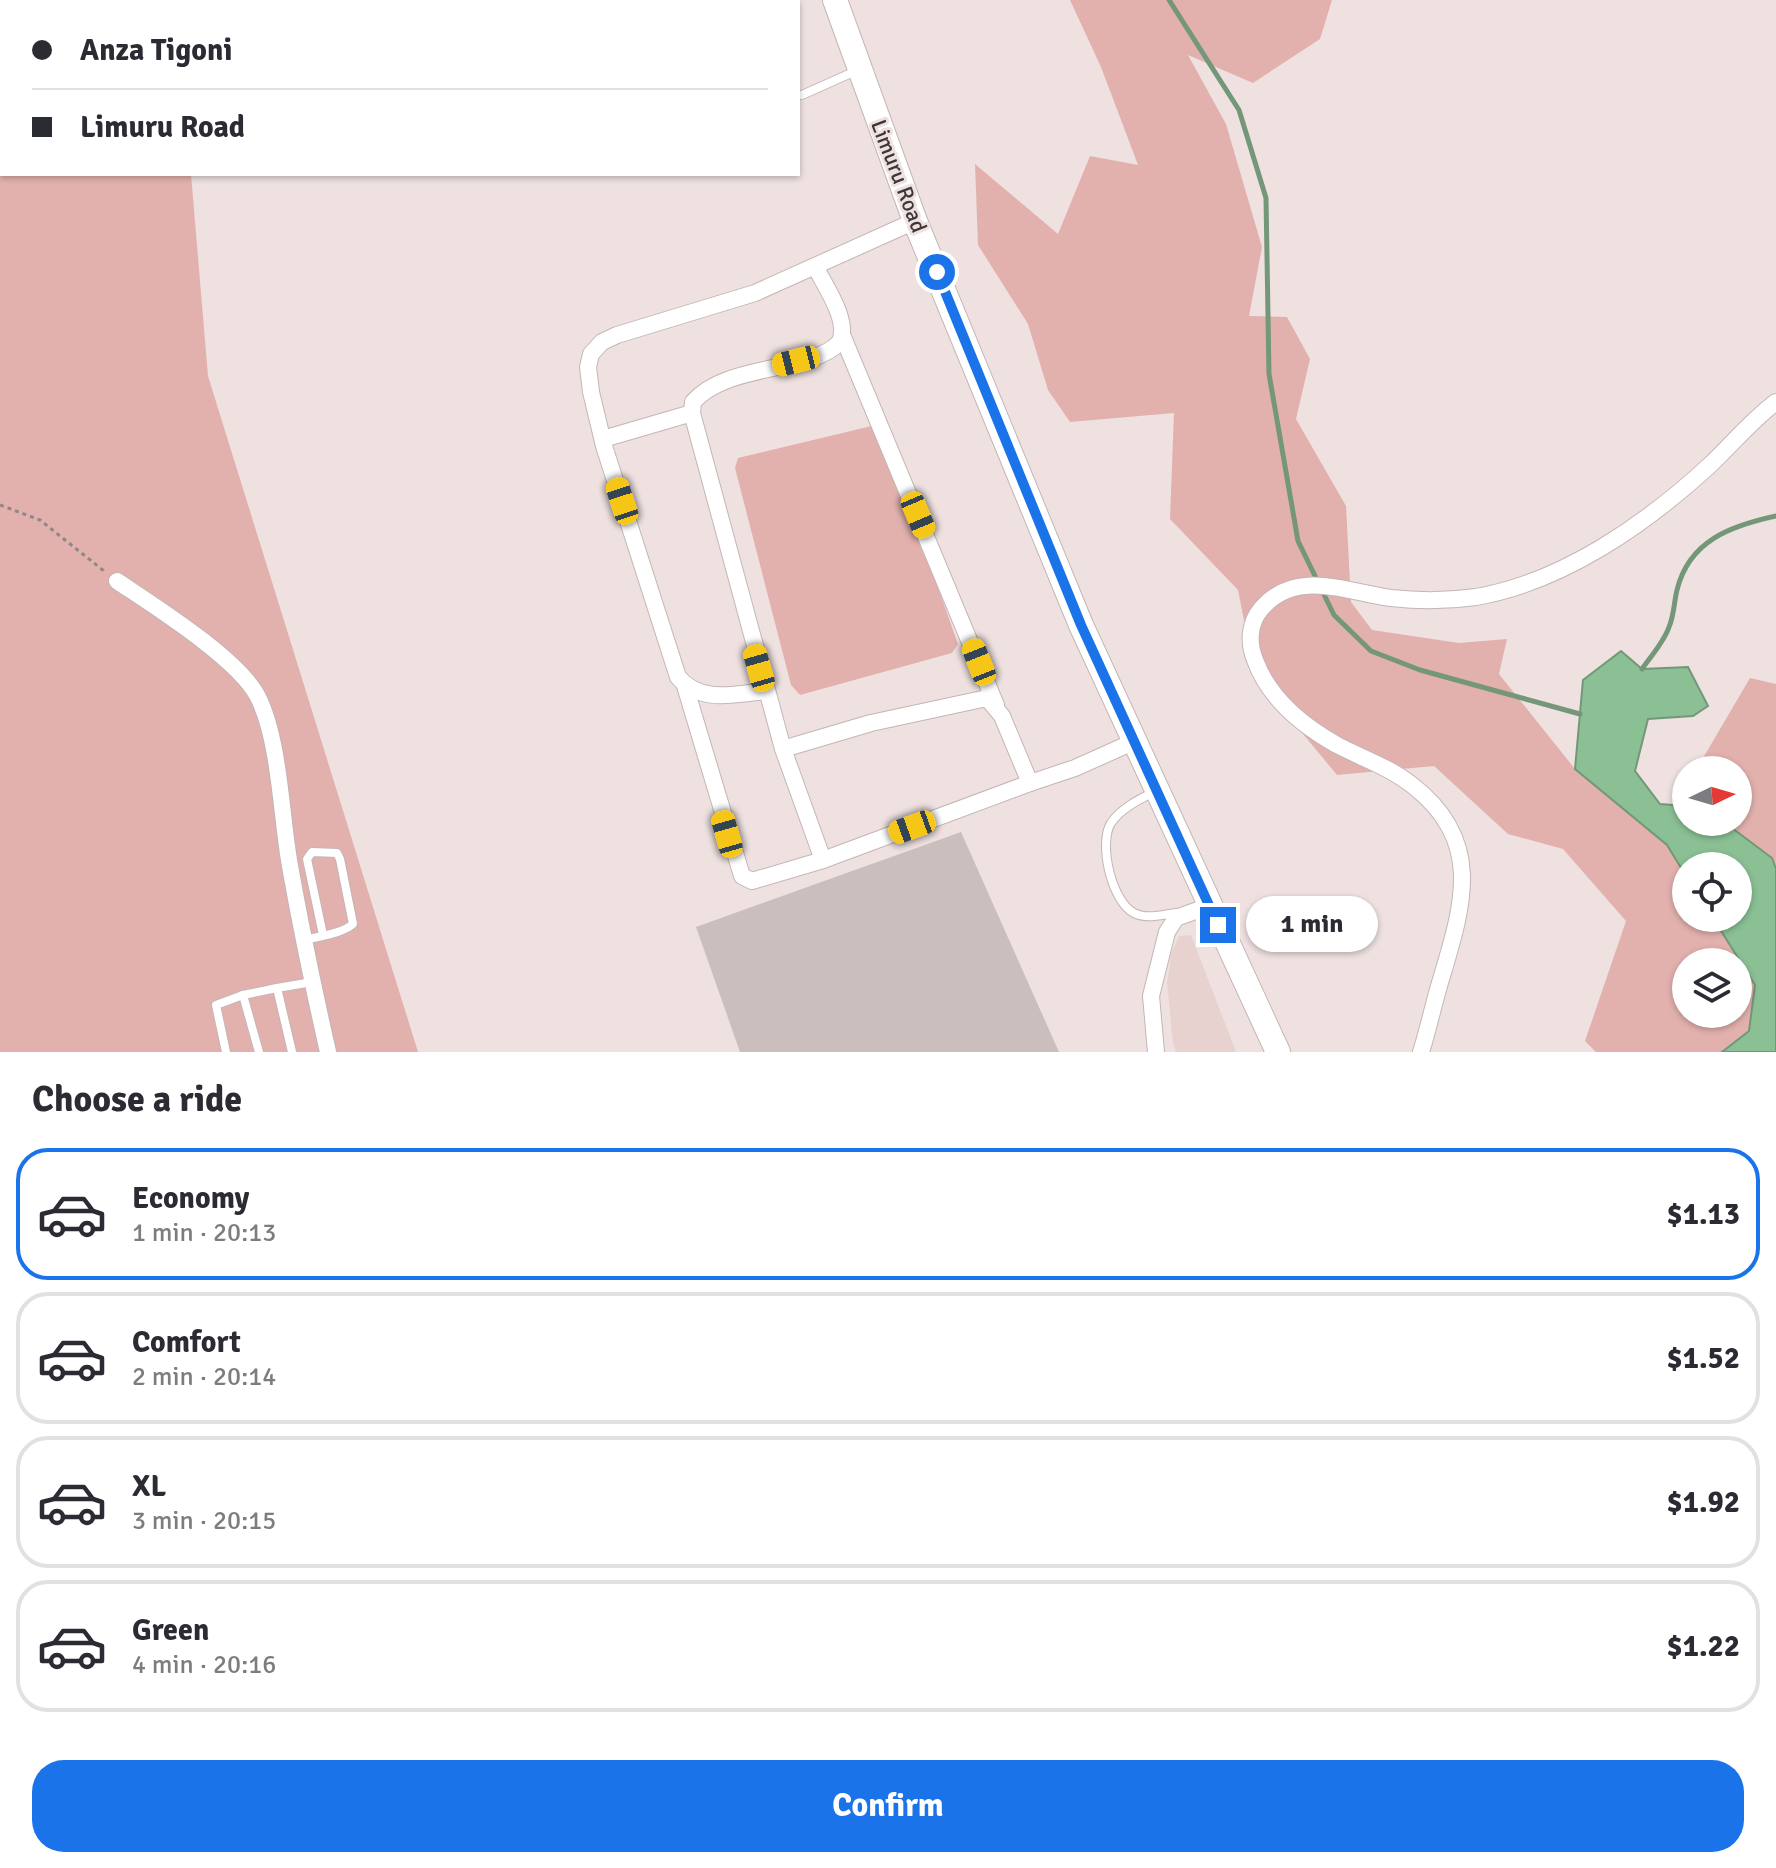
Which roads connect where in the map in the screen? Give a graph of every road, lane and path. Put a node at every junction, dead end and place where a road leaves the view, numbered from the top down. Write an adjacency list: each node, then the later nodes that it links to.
1 (835, 0): 2 (main road, Limuru Road)
2 (859, 70): 3 (lane); 4 (main road, Limuru Road)
3 (802, 95)
4 (915, 221): 5 (street); 15 (main road, Limuru Road)
5 (816, 268): 6 (street); 9 (street)
6 (843, 337): 8 (street); 14 (street)
7 (1776, 402): 32 (street)
8 (692, 413): 9 (street); 13 (street)
9 (603, 439): 12 (street)
10 (0, 505): 11 (path)
11 (117, 581): 22 (street)
12 (685, 686): 13 (street); 19 (street)
13 (766, 691): 16 (street)
14 (996, 705): 16 (street); 17 (street)
15 (1133, 742): 17 (street); 18 (main road, Limuru Road)
16 (783, 749): 19 (street)
17 (1030, 783): 19 (street)
18 (1156, 791): 20 (main road, Limuru Road); 20 (lane)
19 (823, 860)
20 (1197, 909): 30 (street); 31 (main road, Limuru Road)
21 (323, 935): 21 (lane); 22 (lane)
22 (305, 940): 23 (street)
23 (312, 982): 24 (lane); 29 (street)
24 (277, 988): 25 (lane); 28 (lane)
25 (243, 995): 26 (lane); 27 (lane)
26 (226, 1052)
27 (259, 1052)
28 (292, 1052)
29 (328, 1052)
30 (1156, 1052)
31 (1278, 1052)
32 (1421, 1052)

